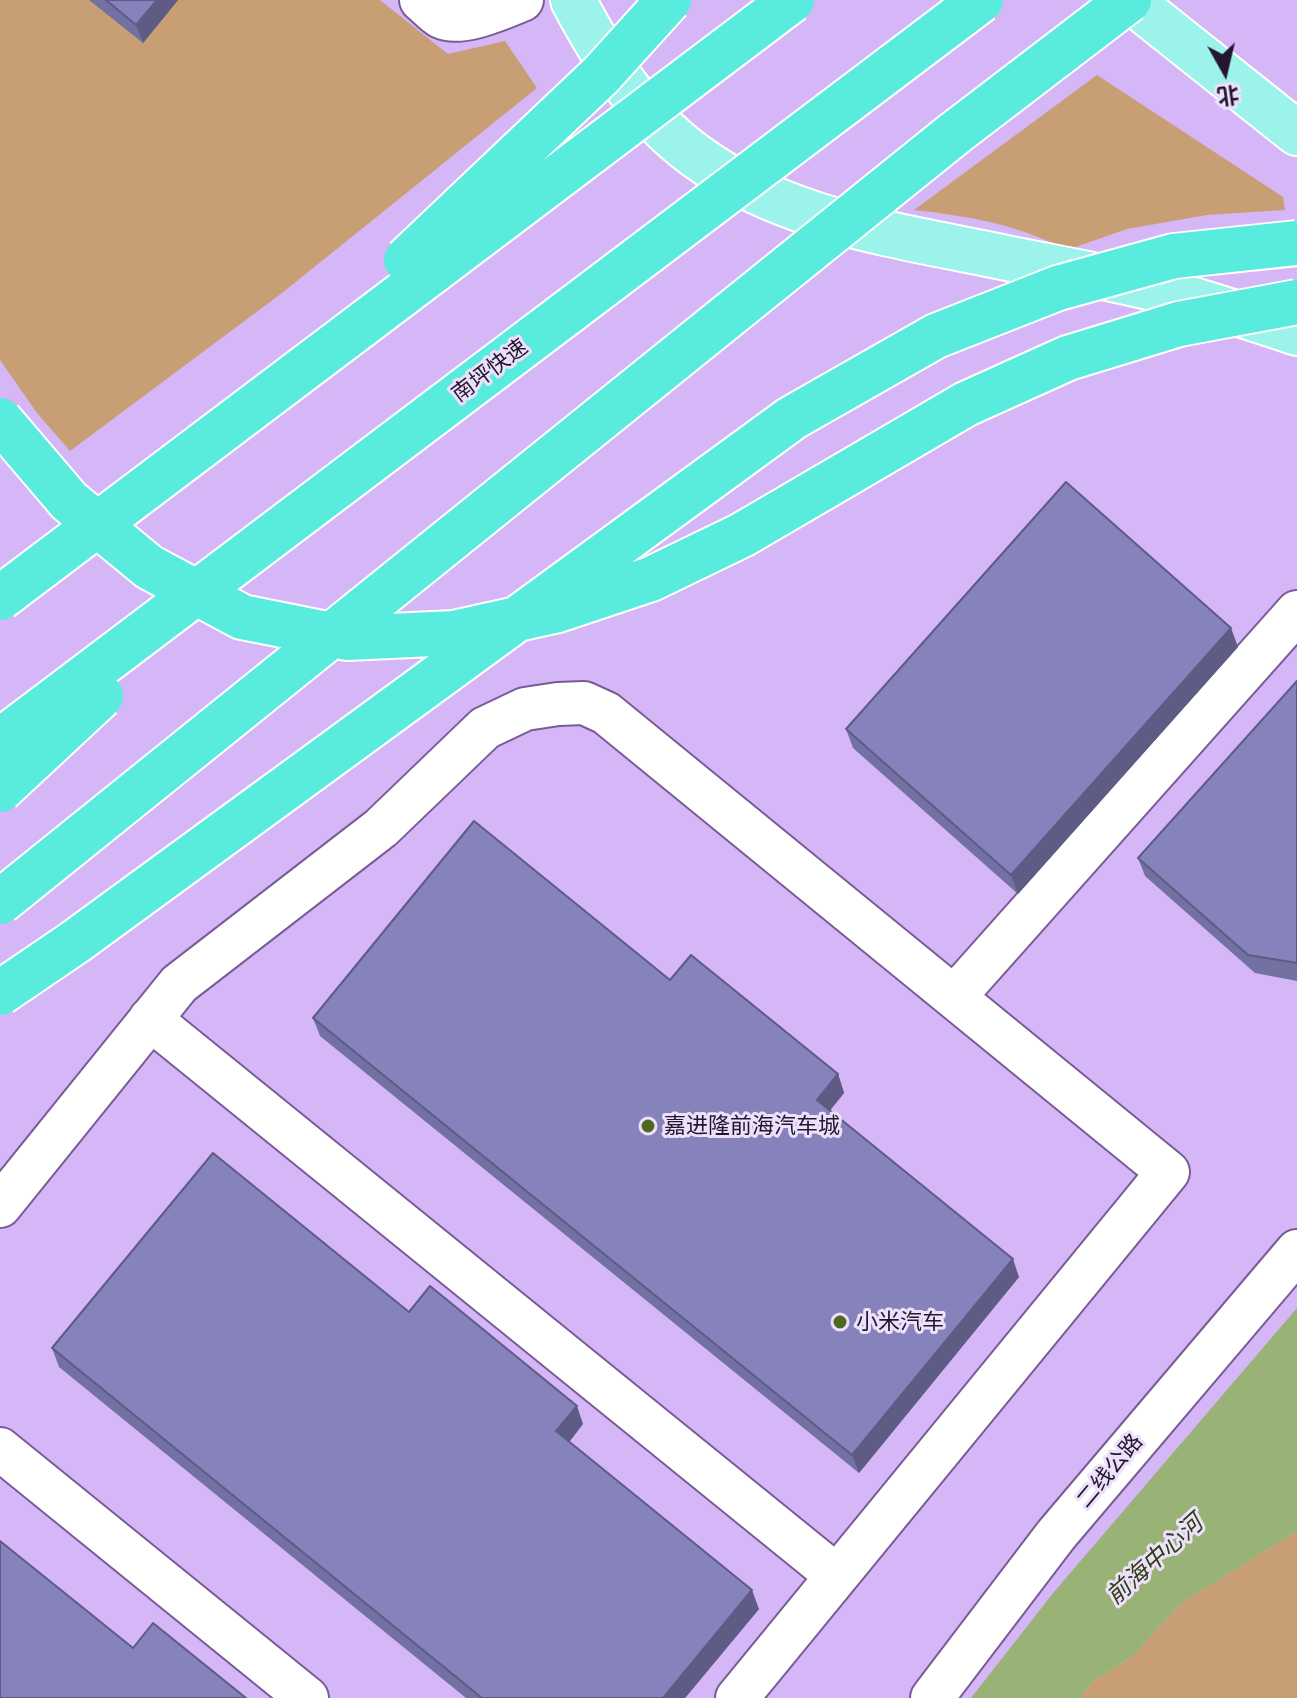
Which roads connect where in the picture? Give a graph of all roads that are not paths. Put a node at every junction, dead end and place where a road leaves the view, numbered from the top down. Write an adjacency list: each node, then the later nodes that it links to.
1 (421, 0): 2 (lane)
2 (522, 0)
3 (573, 0): 11 (main road)
4 (669, 0): 13 (highway, bridge)
5 (792, 0): 13 (highway, bridge)
6 (981, 0): 14 (highway, 南坪快速, bridge)
7 (1130, 0): 8 (main road); 19 (highway, bridge)
8 (1297, 133)
9 (1297, 243): 20 (highway, bridge)
10 (1297, 302): 12 (highway, bridge)
11 (1297, 333)
12 (0, 420)
13 (212, 438): 15 (highway, bridge)
14 (280, 530): 17 (highway, 南坪快速, bridge); 18 (highway, bridge)
15 (0, 598)
16 (1297, 612): 21 (lane)
17 (0, 741)
18 (0, 790)
19 (0, 902)
20 (0, 993)
21 (955, 996): 22 (lane); 26 (lane)
22 (150, 1019): 23 (lane); 26 (lane)
23 (0, 1206)
24 (1297, 1251): 29 (lane, 二线公路)
25 (0, 1449): 27 (lane)
26 (837, 1576): 28 (lane)
27 (307, 1698)
28 (737, 1698)
29 (932, 1698)

